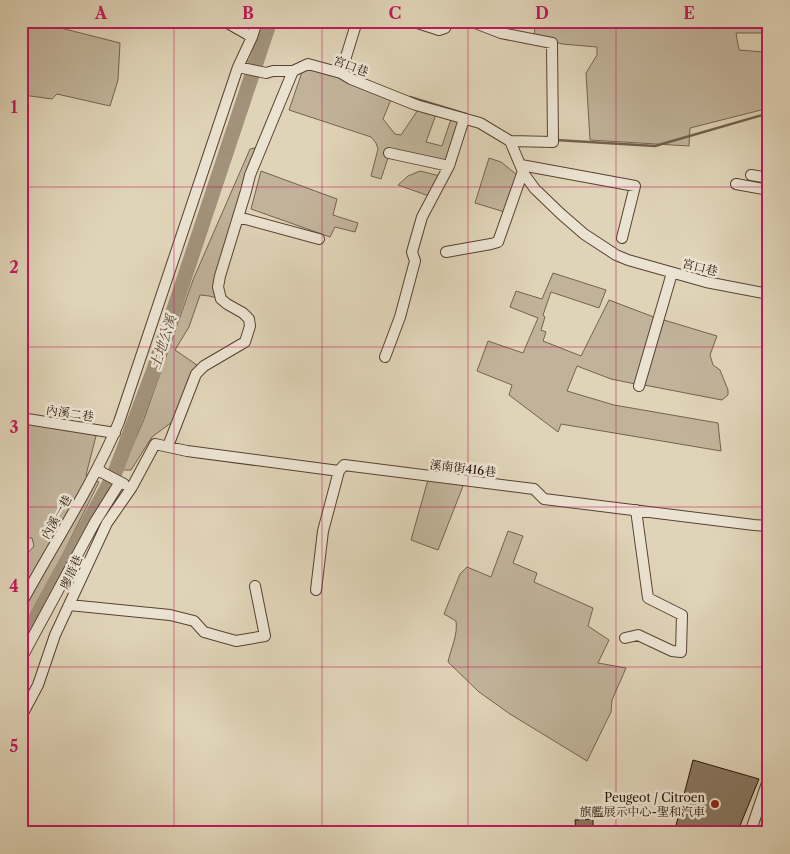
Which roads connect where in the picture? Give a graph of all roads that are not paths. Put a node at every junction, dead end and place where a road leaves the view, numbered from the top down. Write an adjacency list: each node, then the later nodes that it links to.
1 (224, 21): 9 (street)
2 (257, 21): 9 (street, 內溪一巷)
3 (357, 21): 12 (street)
4 (411, 21): 5 (street)
5 (449, 21)
6 (470, 21): 8 (street)
7 (504, 21): 8 (street)
8 (502, 33): 14 (street)
9 (252, 37): 10 (street, 內溪一巷)
10 (242, 68): 11 (street, 宮口巷); 31 (street, 內溪一巷)
11 (294, 71): 12 (street, 宮口巷); 22 (street)
12 (341, 73): 13 (street, 宮口巷)
13 (464, 119): 14 (street, 宮口巷); 16 (street)
14 (510, 141): 17 (street, 宮口巷)
15 (389, 153): 16 (street)
16 (449, 166): 28 (street)
17 (522, 168): 23 (street); 25 (street); 26 (street, 宮口巷)
18 (751, 175): 19 (street)
19 (769, 178)
20 (736, 184): 21 (street)
21 (769, 190)
22 (238, 217): 24 (street); 33 (street)
23 (622, 238)
24 (319, 239)
25 (446, 252)
26 (672, 273): 27 (street, 宮口巷); 29 (street)
27 (769, 294)
28 (385, 357)
29 (640, 386)
30 (21, 418): 31 (street, 內溪二巷)
31 (115, 433): 34 (street, 內溪一巷)
32 (155, 444): 33 (street, 溪南街416巷); 37 (street, 廖厝巷)
33 (168, 446): 35 (street, 溪南街416巷)
34 (100, 471): 36 (street); 42 (street, 內溪一巷)
35 (339, 471): 38 (street, 溪南街416巷); 41 (street)
36 (120, 482): 37 (street); 45 (street)
37 (132, 488): 43 (street, 廖厝巷)
38 (636, 510): 39 (street, 溪南街416巷); 44 (street)
39 (769, 526)
40 (255, 586): 43 (street)
41 (316, 590)
42 (21, 604)
43 (69, 605): 46 (street, 廖厝巷)
44 (625, 638)
45 (21, 660)
46 (21, 717)
47 (769, 777): 48 (street)
48 (750, 833)

